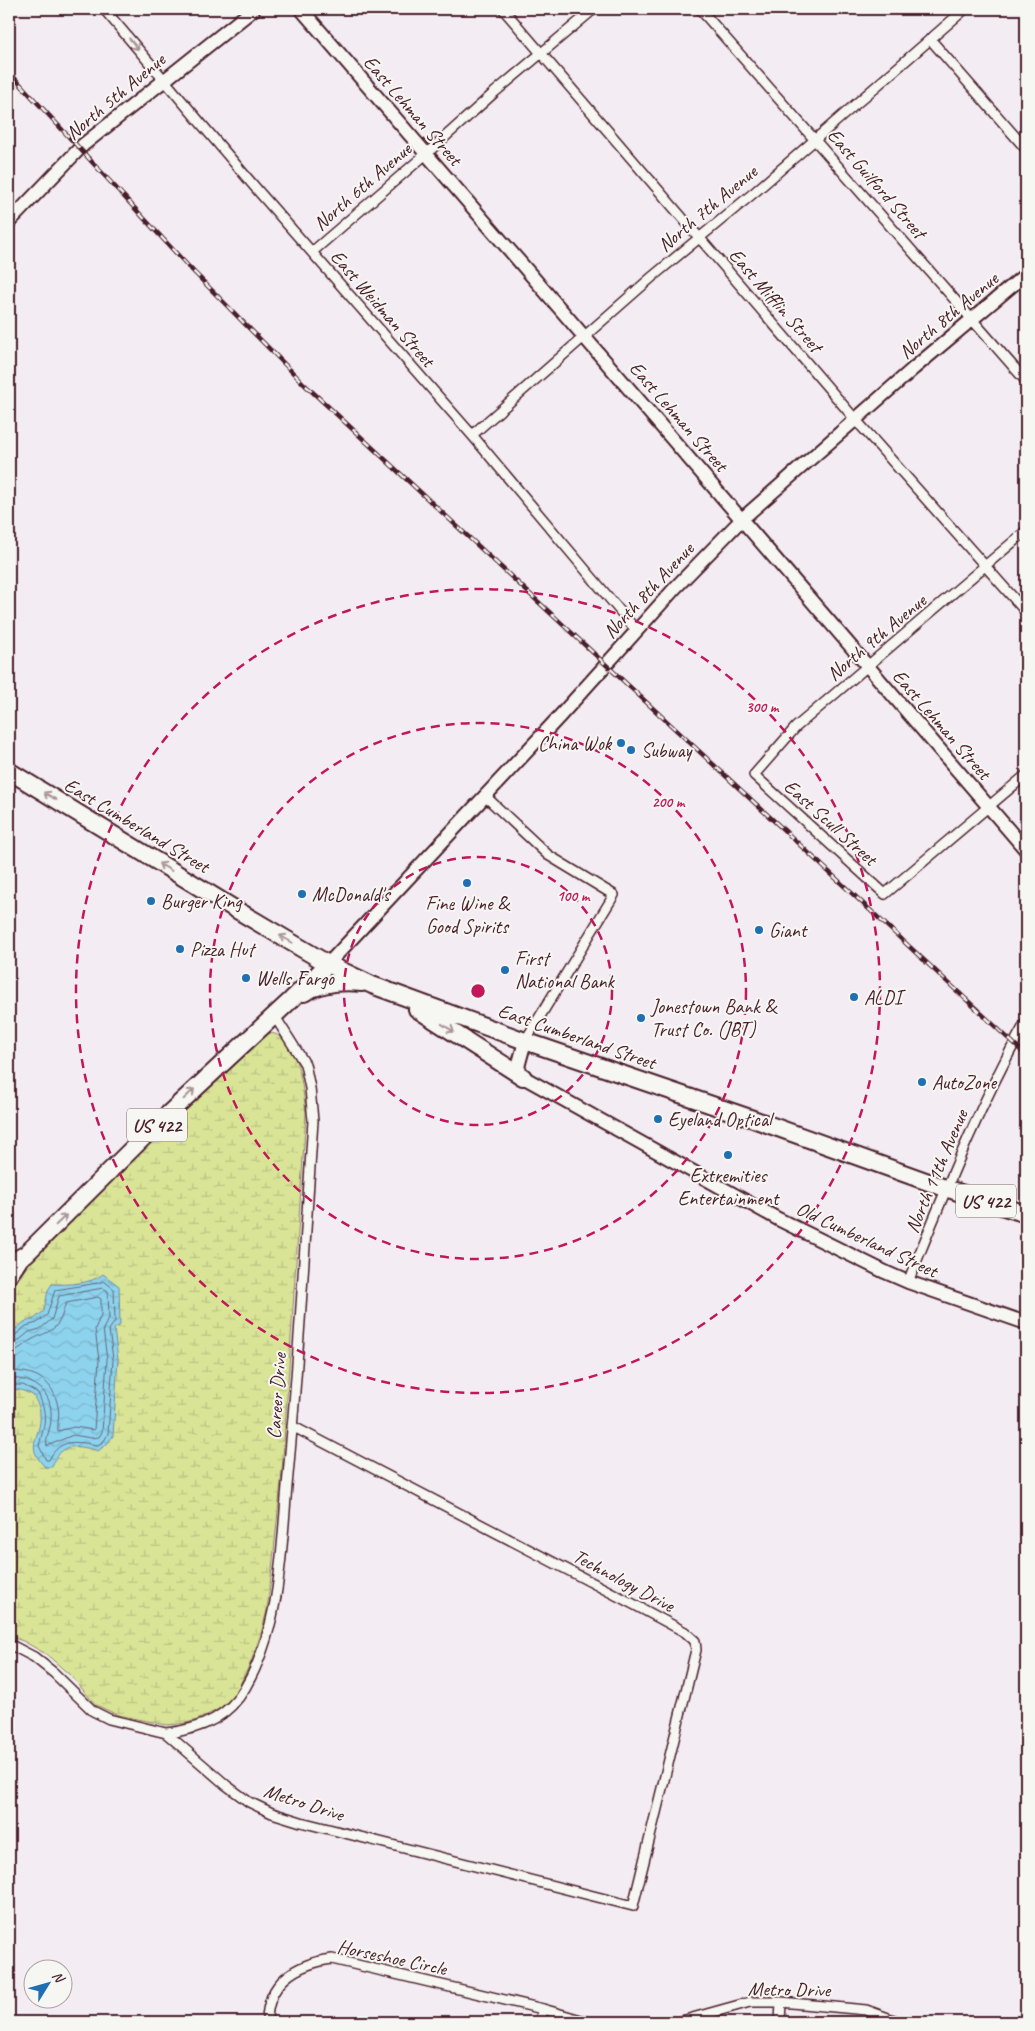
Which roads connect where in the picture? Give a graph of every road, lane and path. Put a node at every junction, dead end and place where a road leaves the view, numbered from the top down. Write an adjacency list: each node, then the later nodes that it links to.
1 (104, 9): 10 (street, East Weidman Street, one-way to 10)
2 (254, 9): 10 (street, North 5th Avenue)
3 (301, 9): 13 (street, East Lehman Street)
4 (503, 9): 9 (street, East Mifflin Street)
5 (594, 9): 9 (street, North 6th Avenue)
6 (700, 9): 11 (street, East Guilford Street)
7 (965, 9): 8 (street, North 7th Avenue)
8 (930, 39): 11 (street, North 7th Avenue); 12 (street)
9 (542, 54): 13 (street, North 6th Avenue); 15 (street, East Mifflin Street)
10 (164, 80): 14 (street, North 5th Avenue); 16 (street, East Weidman Street)
11 (815, 139): 15 (street, North 7th Avenue); 18 (street, East Guilford Street)
12 (1026, 149)
13 (426, 154): 16 (street, North 6th Avenue); 19 (street, East Lehman Street)
14 (9, 222)
15 (700, 239): 19 (street, North 7th Avenue); 21 (street, East Mifflin Street)
16 (312, 252): 22 (street, East Weidman Street)
17 (1026, 274): 18 (street, North 8th Avenue)
18 (971, 319): 20 (street, East Guilford Street); 21 (street, North 8th Avenue)
19 (585, 336): 22 (street, North 7th Avenue); 23 (street, East Lehman Street)
20 (1026, 381)
21 (855, 419): 23 (street, North 8th Avenue); 25 (street, East Mifflin Street)
22 (472, 435): 27 (street, East Weidman Street)
23 (742, 519): 27 (street, North 8th Avenue); 28 (street, East Lehman Street)
24 (1026, 531): 25 (street, North 9th Avenue)
25 (985, 566): 26 (street, East Mifflin Street); 28 (street, North 9th Avenue)
26 (1026, 612)
27 (636, 630): 32 (street, North 8th Avenue)
28 (867, 666): 30 (street, North 9th Avenue); 33 (street, East Lehman Street)
29 (9, 771): 35 (highway, East Cumberland Street / US 422, one-way to 29)
30 (754, 775): 33 (street, East Scull Street)
31 (1026, 775): 33 (street)
32 (485, 796): 35 (street, North 8th Avenue); 41 (street)
33 (989, 806): 34 (street, East Lehman Street)
34 (1026, 850)
35 (328, 964): 36 (highway, East Cumberland Street / US 422); 38 (highway)
36 (372, 985): 37 (highway, East Cumberland Street / US 422); 38 (highway, US 422)
37 (392, 992): 41 (highway, East Cumberland Street / US 422); 42 (highway, one-way to 42)
38 (291, 1000): 39 (highway, US 422)
39 (274, 1015): 45 (highway, US 422, one-way to 39); 50 (street, Career Drive)
40 (1026, 1022): 43 (street, North 11th Avenue)
41 (524, 1041): 42 (street); 43 (highway, East Cumberland Street / US 422)
42 (523, 1077): 48 (street, Old Cumberland Street)
43 (945, 1188): 44 (highway, East Cumberland Street / US 422); 48 (street, North 11th Avenue)
44 (1026, 1214)
45 (26, 1254): 46 (highway, US 422); 47 (street)
46 (9, 1264)
47 (9, 1279)
48 (908, 1282): 49 (street, Old Cumberland Street)
49 (1026, 1323)
50 (292, 1426): 52 (street, Career Drive); 53 (street, Technology Drive)
51 (9, 1644): 52 (street, Metro Drive)
52 (166, 1733): 53 (street, Metro Drive)
53 (632, 1906)
54 (781, 2002): 59 (street, Metro Drive); 60 (street); 61 (street, Metro Drive)
55 (543, 2009): 56 (street, Horseshoe Circle); 57 (street); 58 (street)
56 (267, 2022)
57 (540, 2022)
58 (588, 2022)
59 (678, 2022)
60 (780, 2022)
61 (896, 2022)

